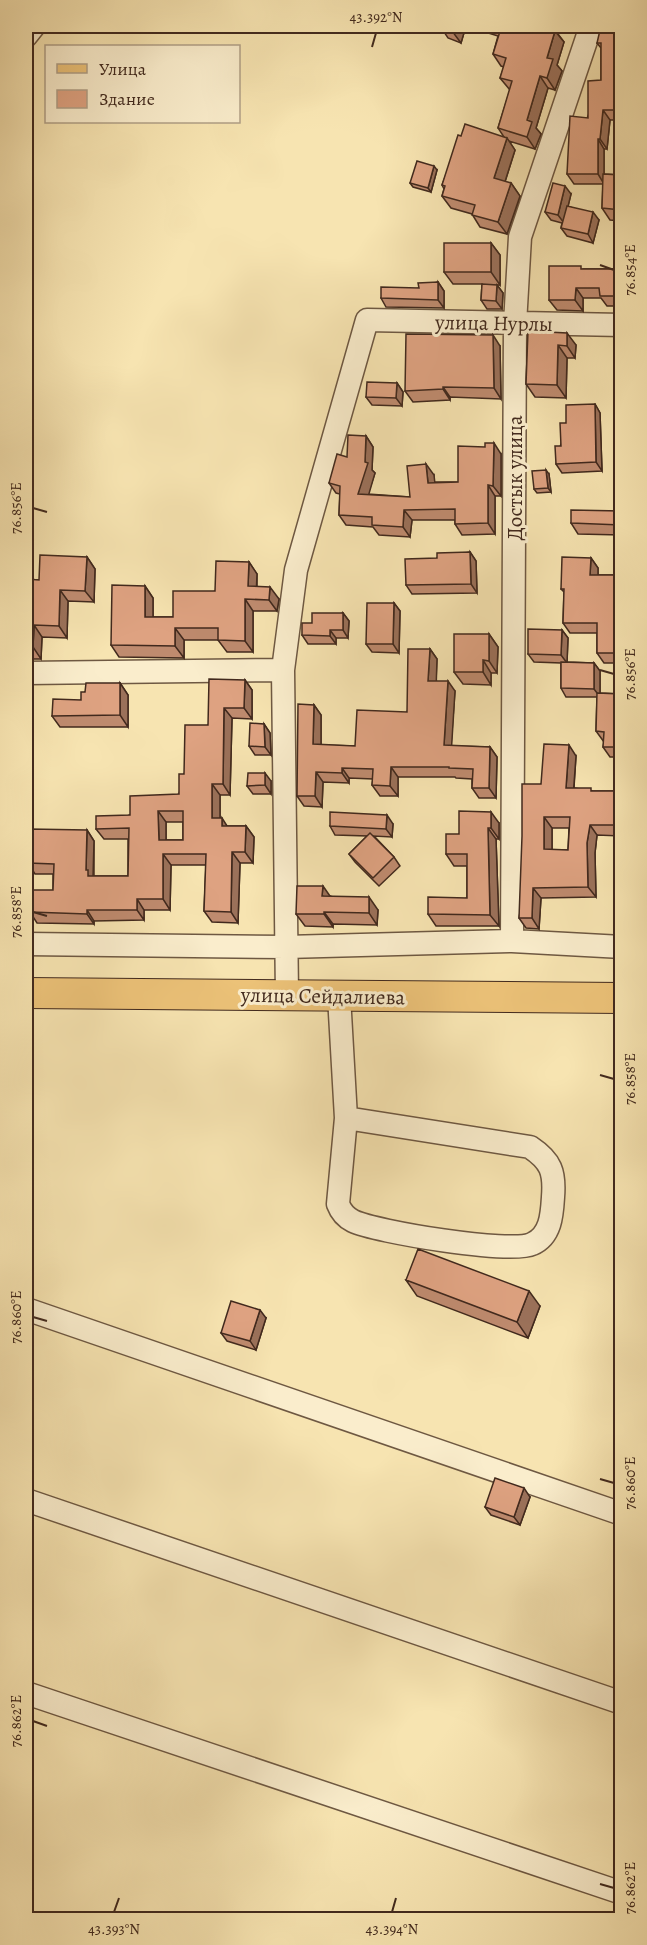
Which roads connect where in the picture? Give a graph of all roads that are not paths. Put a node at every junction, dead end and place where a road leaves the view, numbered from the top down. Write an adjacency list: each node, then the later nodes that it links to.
1 (34, 26): 3 (street)
2 (591, 26): 4 (street, Достык улица)
3 (26, 36)
4 (515, 324): 5 (street, улица Нурлы); 6 (street, улица Нурлы); 8 (street, Достык улица)
5 (621, 325)
6 (283, 670): 7 (street); 10 (street)
7 (26, 673)
8 (512, 941): 10 (street); 11 (street)
9 (26, 944): 10 (street)
10 (286, 947): 13 (street)
11 (621, 947)
12 (26, 993): 13 (main road, улица Сейдалиева)
13 (287, 995): 14 (main road, улица Сейдалиева)
14 (339, 996): 15 (main road, улица Сейдалиева); 16 (street)
15 (621, 999)
16 (346, 1118): 16 (street)
17 (26, 1309): 19 (street)
18 (26, 1500): 21 (street)
19 (621, 1514)
20 (26, 1693): 22 (street)
21 (621, 1703)
22 (621, 1893)

